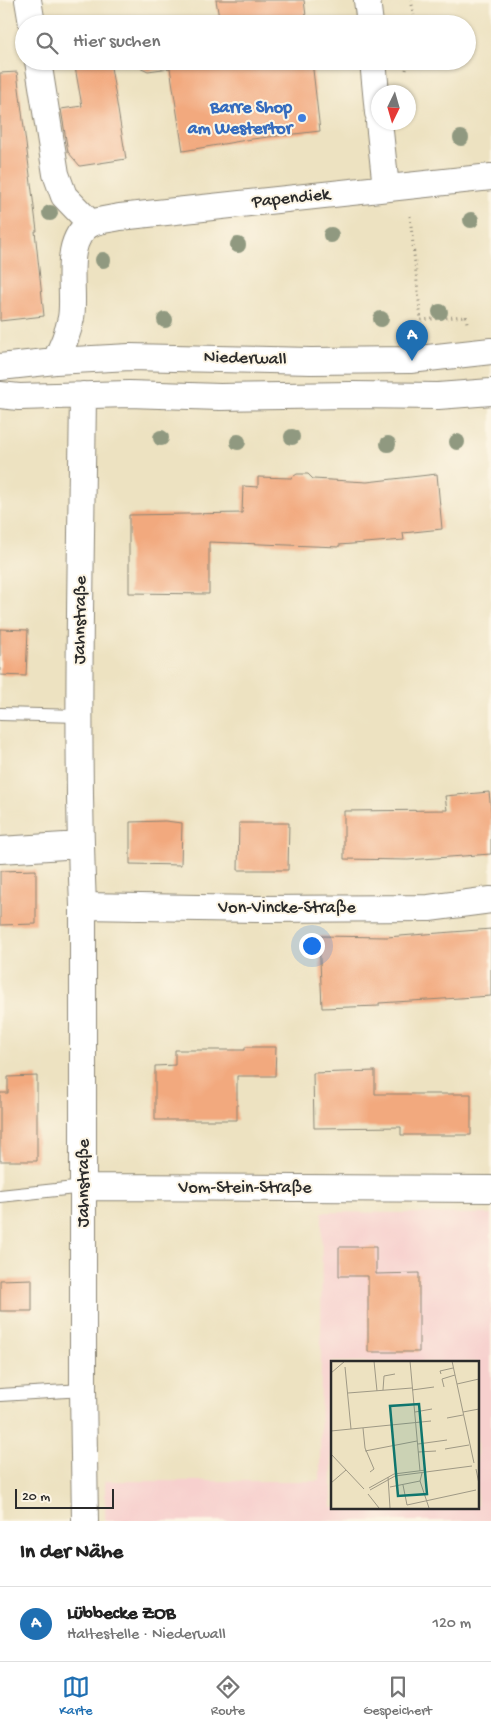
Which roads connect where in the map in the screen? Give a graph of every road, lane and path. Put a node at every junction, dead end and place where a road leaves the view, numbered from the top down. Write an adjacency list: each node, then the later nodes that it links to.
1 (28, 0): 4 (street)
2 (367, 0): 5 (street)
3 (412, 0): 6 (path)
4 (30, 15)
5 (369, 15)
6 (414, 15)
7 (39, 70): 13 (street)
8 (374, 70): 9 (street)
9 (375, 85)
10 (382, 130): 12 (street)
11 (491, 177): 12 (street, Papendiek)
12 (396, 187): 13 (street, Papendiek); 14 (path)
13 (91, 224): 15 (street)
14 (481, 352): 15 (street, Niederwall)
15 (56, 361): 16 (street, Niederwall)
16 (0, 367)
17 (491, 392): 18 (street, Niederwall)
18 (83, 395): 19 (street, Niederwall); 21 (street, Jahnstraße)
19 (0, 396)
20 (0, 714): 21 (lane)
21 (80, 716): 22 (street, Jahnstraße)
22 (81, 846): 23 (street); 25 (street, Jahnstraße)
23 (0, 850)
24 (491, 900): 25 (street, Von-Vincke-Straße)
25 (83, 906): 26 (street, Jahnstraße)
26 (84, 1187): 27 (street, Vom-Stein-Straße); 28 (lane, Vom-Stein-Straße); 29 (street, Jahnstraße)
27 (491, 1189)
28 (0, 1196)
29 (83, 1390): 30 (lane); 31 (street, Jahnstraße)
30 (0, 1395)
31 (85, 1521)

